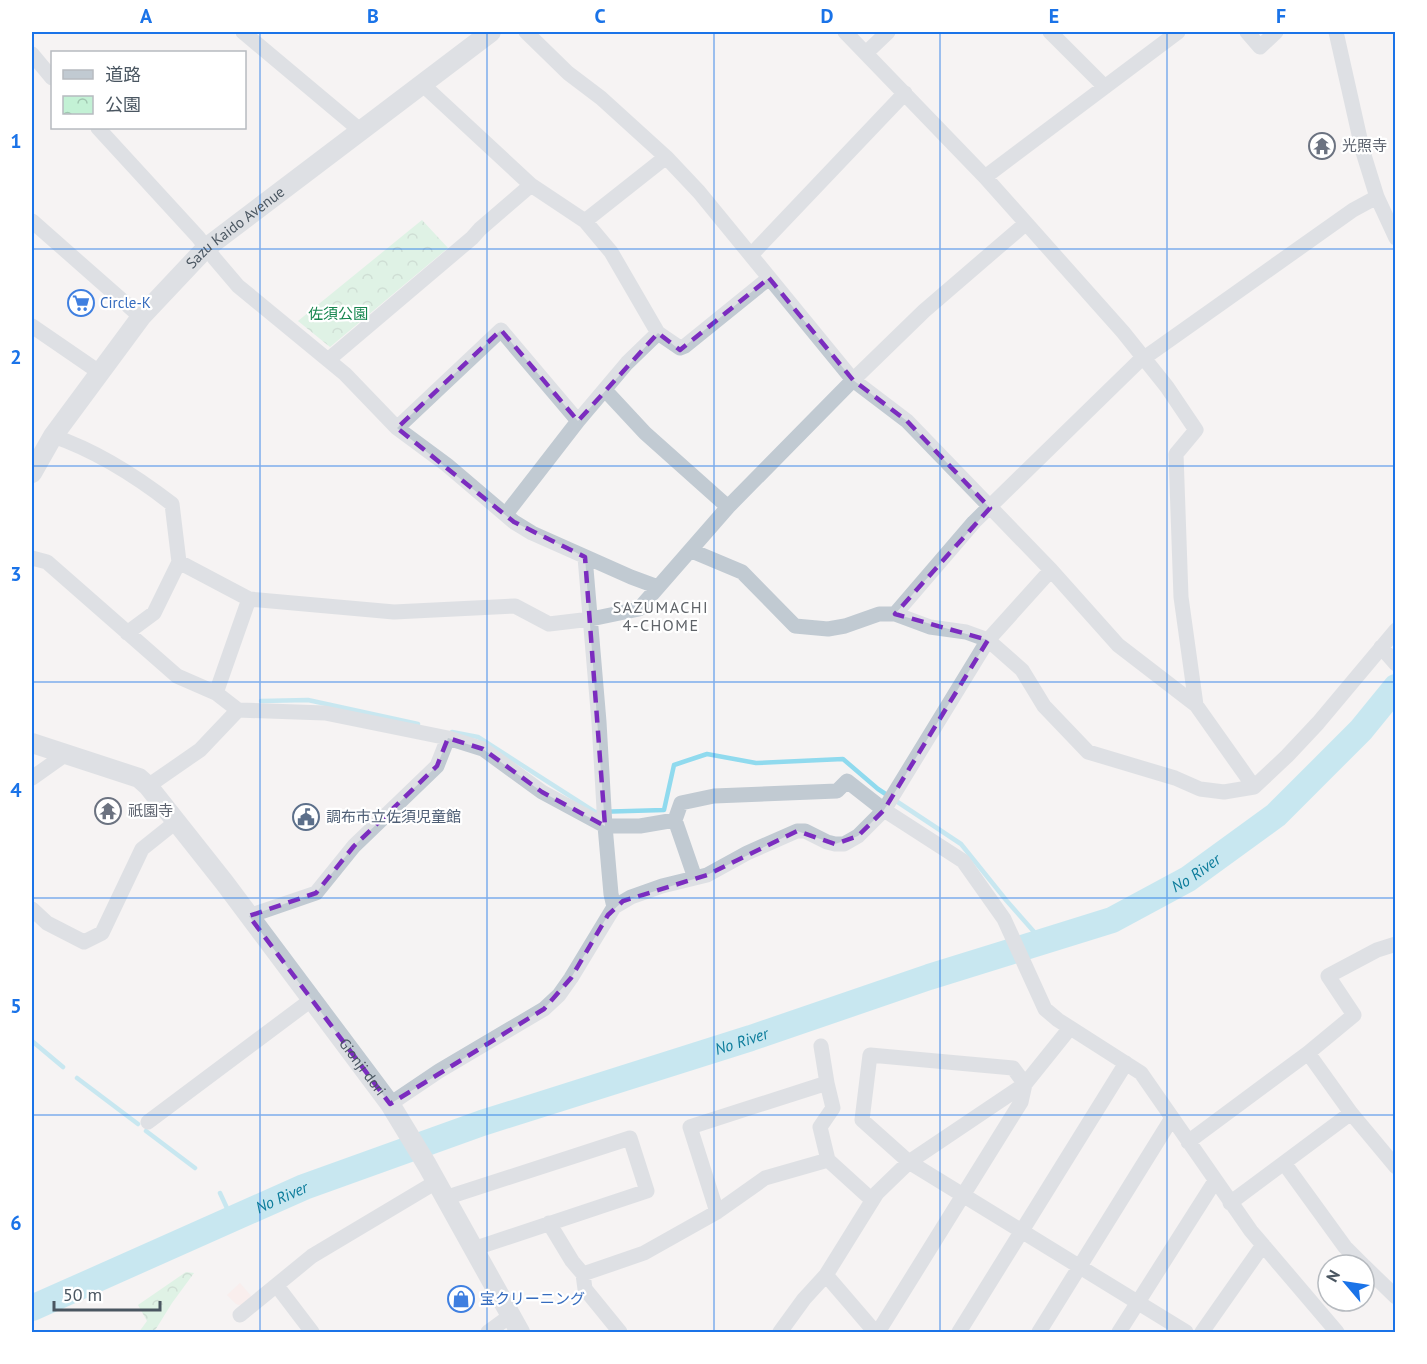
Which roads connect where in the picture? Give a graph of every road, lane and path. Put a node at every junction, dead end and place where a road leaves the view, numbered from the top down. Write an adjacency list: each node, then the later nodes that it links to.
1 (243, 32): 18 (street)
2 (491, 32): 14 (street, Sazu Kaido Avenue)
3 (526, 32): 19 (street)
4 (845, 32): 11 (street)
5 (888, 32): 11 (street)
6 (1050, 32): 15 (street)
7 (1178, 32): 15 (street)
8 (1247, 32): 9 (street)
9 (1276, 32)
10 (1336, 32): 22 (street)
11 (866, 53): 16 (street)
12 (32, 54): 13 (street)
13 (51, 77)
14 (422, 84): 18 (street, Sazu Kaido Avenue); 21 (street)
15 (1105, 87): 20 (street)
16 (905, 93): 20 (street); 28 (street)
17 (99, 129): 27 (street)
18 (361, 131): 27 (street, Sazu Kaido Avenue)
19 (666, 157): 23 (street); 28 (street)
20 (985, 177): 25 (street)
21 (531, 185): 23 (street); 34 (street)
22 (1377, 197): 26 (street); 33 (street)
23 (585, 220): 32 (street)
24 (32, 221): 30 (street)
25 (1025, 224): 33 (street); 36 (street)
26 (1395, 232)
27 (206, 249): 30 (street, Sazu Kaido Avenue); 34 (street)
28 (752, 255): 29 (street)
29 (769, 278): 32 (street); 36 (street)
30 (141, 317): 35 (street, Sazu Kaido Avenue)
31 (32, 326): 35 (street)
32 (658, 333): 37 (street)
33 (1144, 359): 43 (street); 60 (street)
34 (328, 360): 39 (street)
35 (99, 372): 40 (street, Sazu Kaido Avenue)
36 (853, 380): 42 (street); 43 (street)
37 (605, 390): 38 (street); 42 (street)
38 (578, 421): 39 (street); 44 (street)
39 (397, 428): 44 (street)
40 (53, 436): 41 (street, Sazu Kaido Avenue); 48 (street)
41 (32, 473)
42 (728, 507): 45 (street)
43 (990, 508): 49 (street); 52 (street)
44 (506, 514): 46 (street)
45 (692, 551): 50 (street); 52 (street)
46 (585, 557): 50 (street); 53 (street)
47 (32, 558): 55 (street)
48 (179, 561): 51 (street); 55 (street)
49 (1051, 570): 56 (street); 60 (street)
50 (658, 587): 53 (street)
51 (249, 599): 53 (street); 59 (street)
52 (895, 614): 56 (street)
53 (591, 619): 71 (street)
54 (1395, 630): 57 (street)
55 (127, 633): 59 (street)
56 (988, 640): 67 (street); 68 (street)
57 (1383, 649): 58 (street); 67 (street)
58 (1395, 664)
59 (216, 693): 61 (street)
60 (1196, 705): 67 (street)
61 (238, 710): 62 (street); 66 (street)
62 (448, 738): 71 (street); 75 (street)
63 (32, 742): 64 (street)
64 (66, 754): 65 (street); 66 (street)
65 (32, 778)
66 (148, 786): 70 (street, Gionji dori)
67 (1254, 787)
68 (884, 810): 69 (street); 72 (street); 78 (street)
69 (675, 820): 71 (street); 72 (street)
70 (177, 821): 74 (street); 75 (street, Gionji dori)
71 (605, 826): 73 (street)
72 (695, 878): 73 (street)
73 (614, 907): 84 (street)
74 (32, 909)
75 (249, 916): 77 (street, Gionji dori)
76 (1395, 944): 80 (street)
77 (311, 1000): 84 (street, Gionji dori); 87 (street)
78 (1070, 1028): 81 (street); 83 (street)
79 (821, 1046): 82 (street)
80 (1308, 1053): 85 (street); 88 (street)
81 (1126, 1063): 86 (street); 100 (street)
82 (827, 1083): 89 (street); 98 (street)
83 (1024, 1084): 90 (street); 90 (street); 95 (street)
84 (395, 1111): 94 (street, Gionji dori)
85 (1351, 1113): 91 (street); 92 (street)
86 (1172, 1118): 88 (street); 104 (street)
87 (148, 1122)
88 (1188, 1142): 93 (street)
89 (828, 1160): 96 (street); 98 (street)
90 (909, 1162): 95 (street); 96 (street)
91 (1284, 1164): 97 (street); 103 (street)
92 (1395, 1167)
93 (1215, 1181): 97 (street); 110 (street)
94 (436, 1182): 99 (street); 102 (street, Gionji dori); 108 (street)
95 (963, 1195): 100 (street); 118 (street)
96 (872, 1200): 106 (street)
97 (1230, 1203): 101 (street)
98 (717, 1212): 105 (street)
99 (549, 1223): 102 (street); 105 (street)
100 (1022, 1231): 104 (street); 119 (street)
101 (1263, 1245): 123 (street); 124 (street)
102 (473, 1249): 112 (street, Gionji dori)
103 (1351, 1253)
104 (1080, 1267): 110 (street); 120 (street)
105 (583, 1274): 116 (street)
106 (826, 1275): 117 (street); 118 (street)
107 (1376, 1277): 109 (street)
108 (277, 1286): 111 (street); 113 (street)
109 (1395, 1297)
110 (1138, 1302): 121 (street); 122 (street)
111 (240, 1315)
112 (510, 1316): 114 (street); 115 (street, Gionji dori)
113 (312, 1332)
114 (488, 1332)
115 (520, 1332)
116 (620, 1332)
117 (780, 1332)
118 (877, 1332)
119 (959, 1332)
120 (1039, 1332)
121 (1119, 1332)
122 (1186, 1332)
123 (1202, 1332)
124 (1337, 1332)

